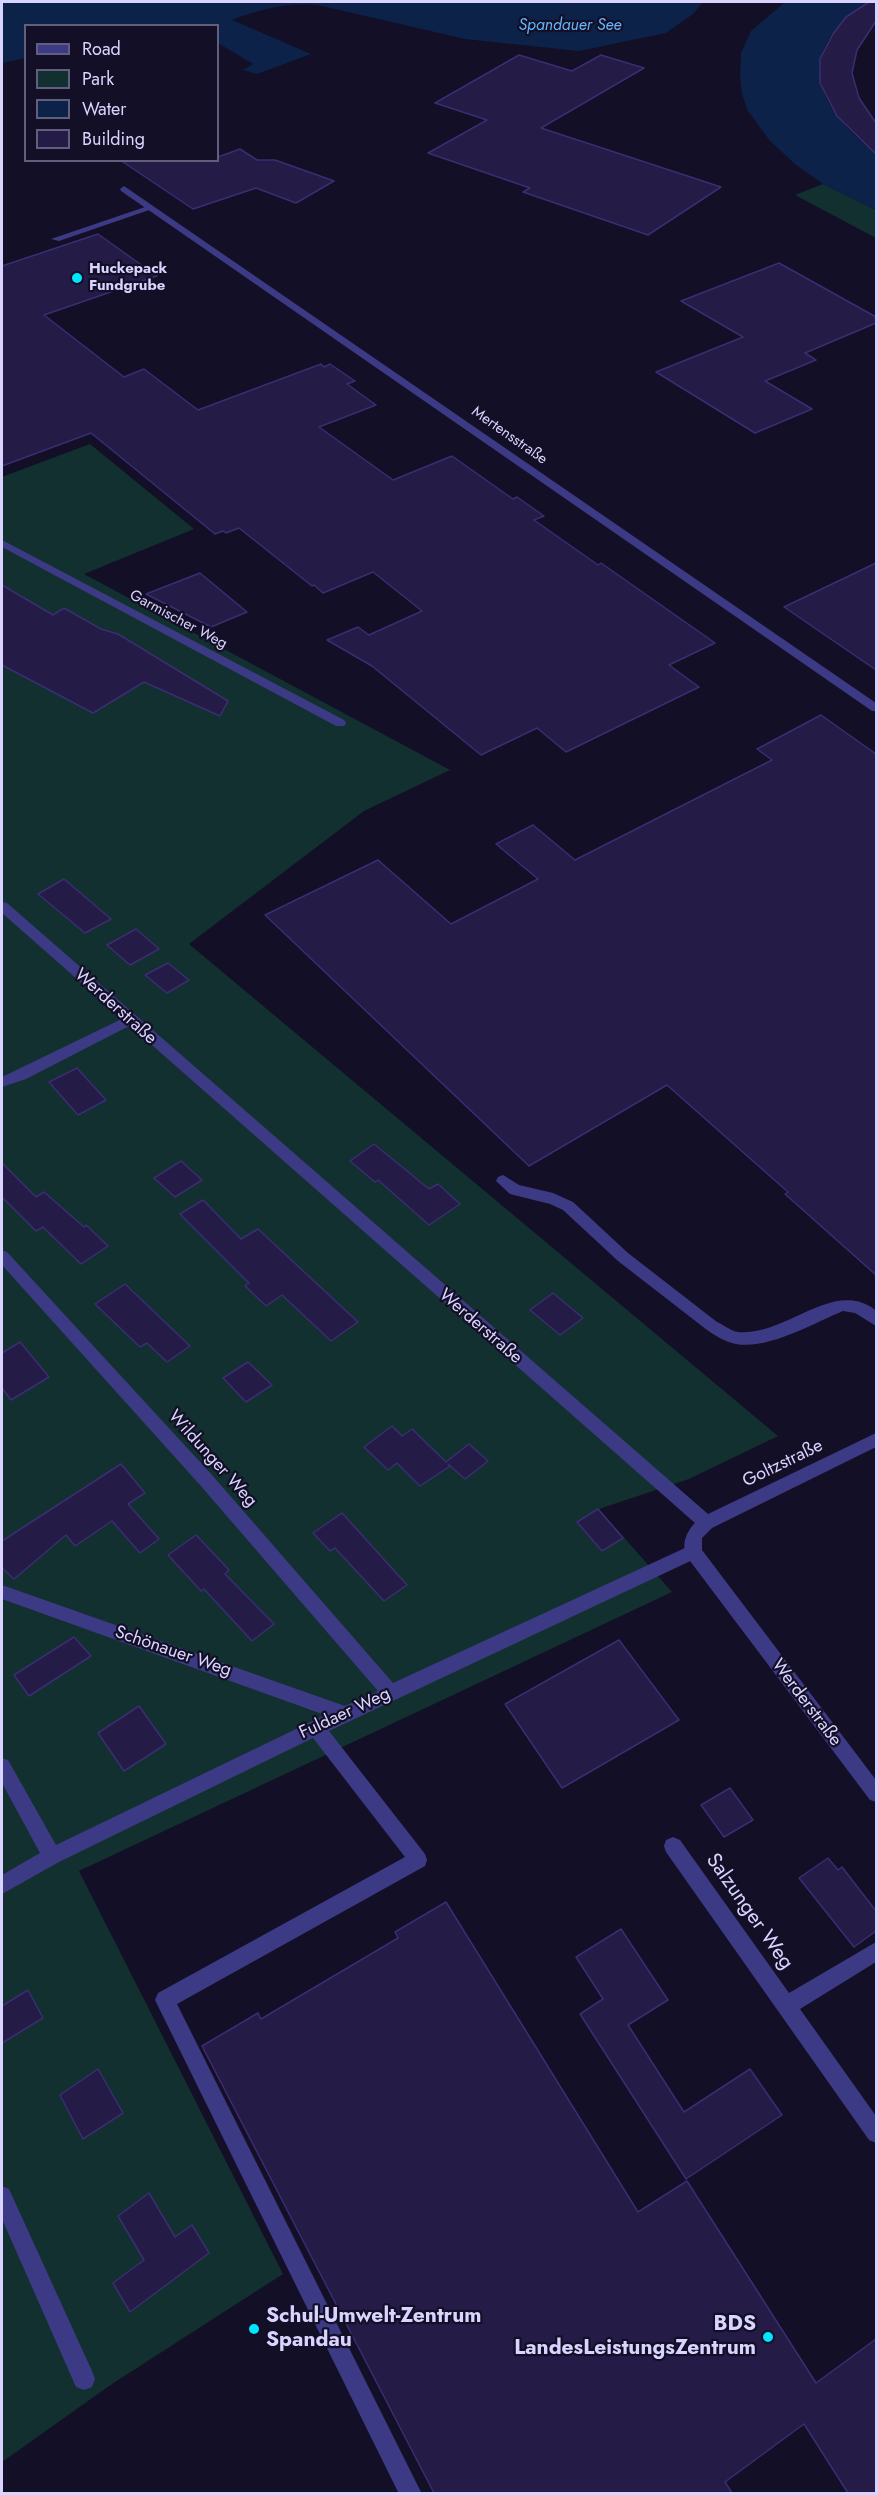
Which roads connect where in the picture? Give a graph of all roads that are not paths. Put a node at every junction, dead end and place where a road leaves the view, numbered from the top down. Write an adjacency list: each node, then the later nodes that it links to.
1 (124, 189): 2 (street, Mertensstraße)
2 (151, 208): 3 (street); 5 (street, Mertensstraße)
3 (56, 239)
4 (2, 543): 6 (street, Garmischer Weg)
5 (876, 708)
6 (340, 723)
7 (2, 906): 8 (street, Werderstraße)
8 (130, 1020): 9 (street); 14 (street, Werderstraße)
9 (2, 1082)
10 (503, 1181): 12 (street)
11 (2, 1256): 17 (street, Wildunger Weg)
12 (876, 1320)
13 (876, 1440): 14 (street, Goltzstraße)
14 (706, 1523): 15 (street)
15 (693, 1552): 17 (street, Fuldaer Weg); 21 (street, Werderstraße)
16 (2, 1592): 18 (street, Schönauer Weg)
17 (390, 1692): 18 (street, Fuldaer Weg)
18 (345, 1714): 19 (street, Fuldaer Weg)
19 (315, 1728): 23 (street, Fuldaer Weg); 30 (street)
20 (2, 1766): 23 (street)
21 (876, 1794)
22 (673, 1846): 26 (street, Salzunger Weg)
23 (52, 1856): 24 (street, Fuldaer Weg)
24 (2, 1885)
25 (876, 1951): 26 (street)
26 (786, 2006): 27 (street, Salzunger Weg)
27 (876, 2133)
28 (2, 2196): 29 (street)
29 (84, 2379)
30 (411, 2493)

